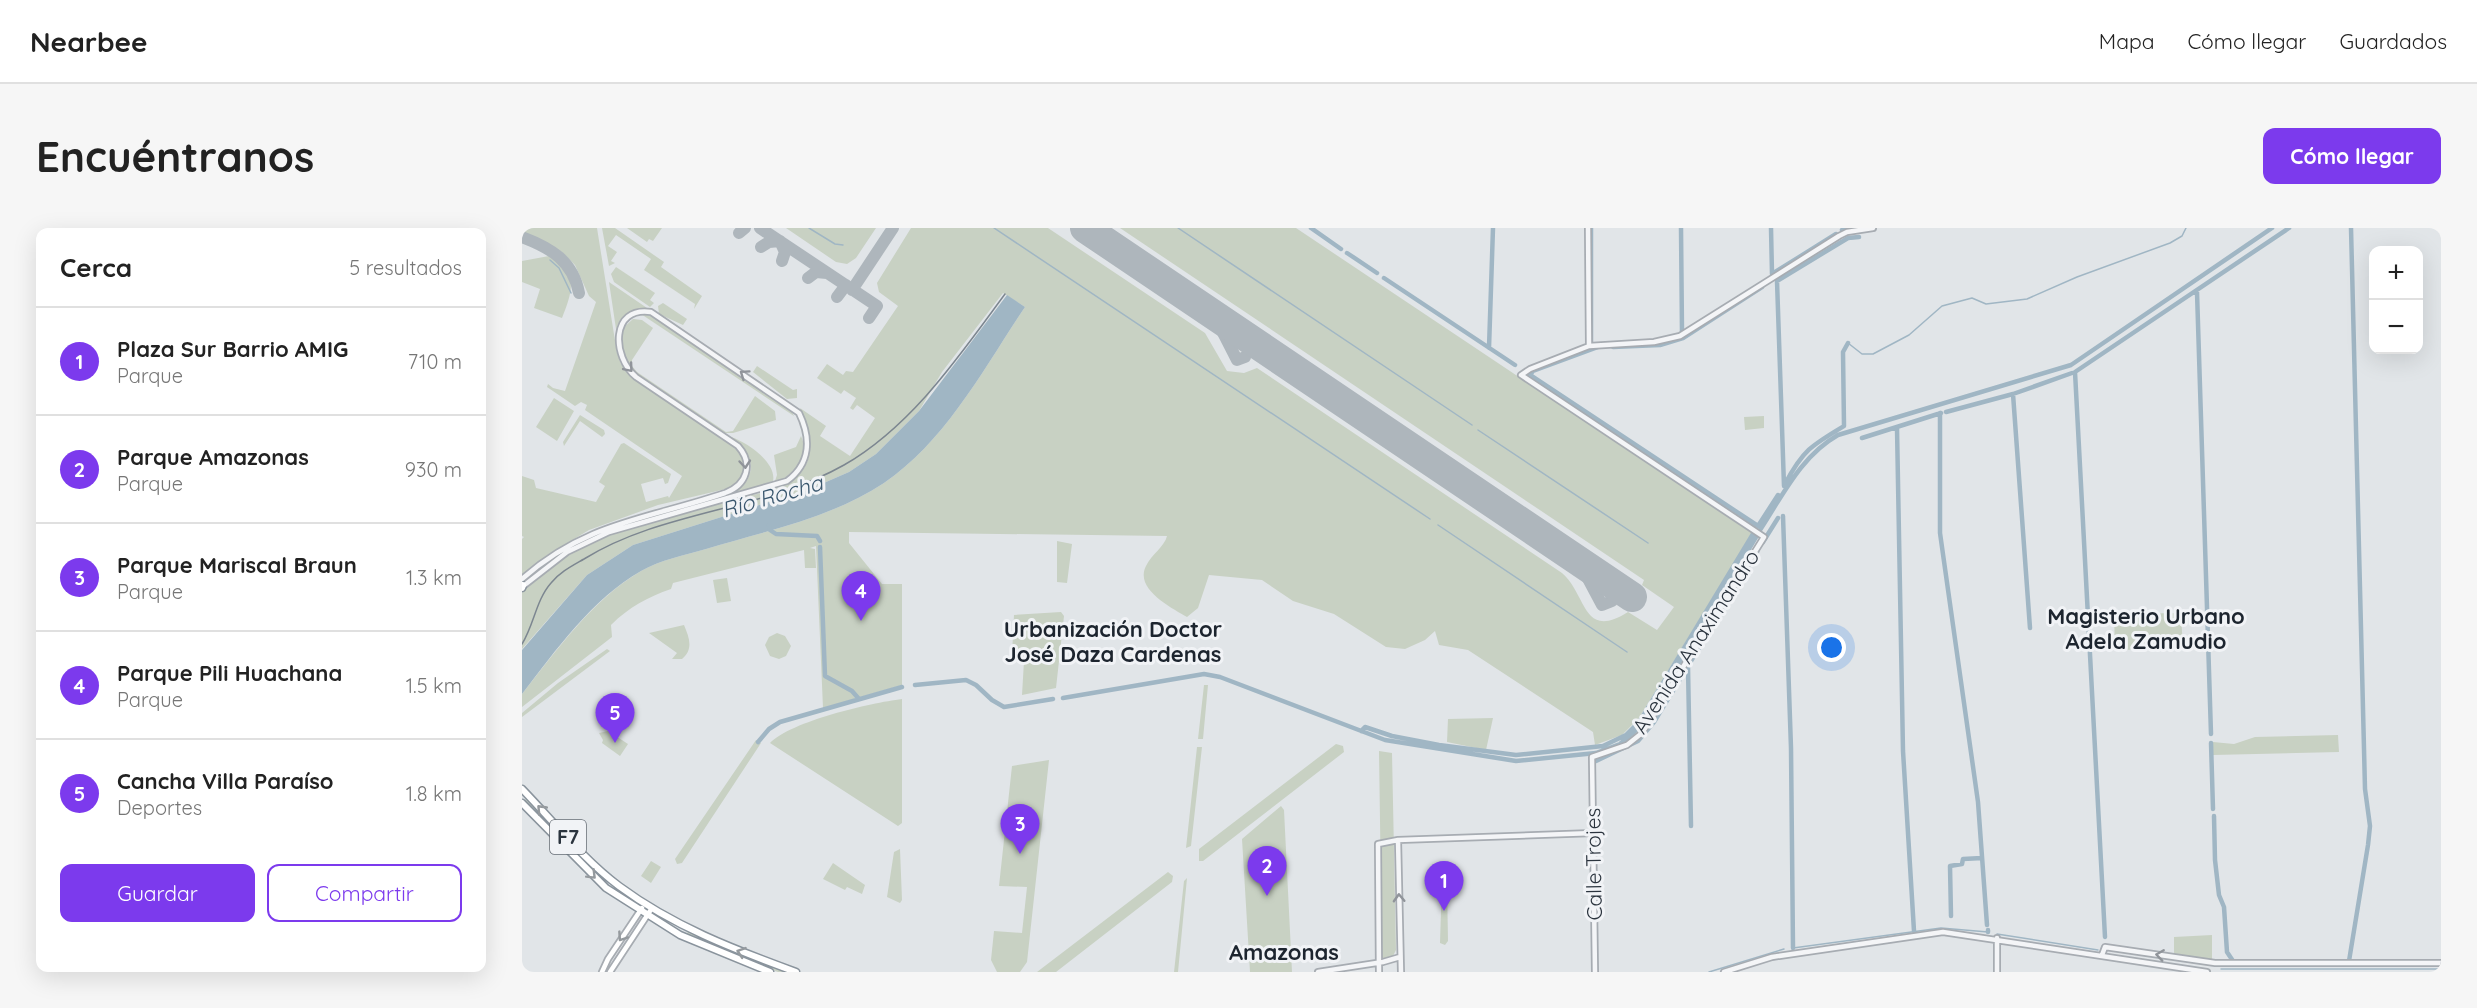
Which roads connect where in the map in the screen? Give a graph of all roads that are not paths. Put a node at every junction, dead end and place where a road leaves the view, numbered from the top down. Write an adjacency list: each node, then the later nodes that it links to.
1 (1588, 228): 3 (street)
2 (1873, 228): 3 (street)
3 (1589, 346): 6 (street, Avenida Anaximandro)
4 (646, 518): 4 (street, one-way to 4); 5 (street)
5 (522, 585)
6 (1592, 757): 9 (street, Calle Trojes)
7 (522, 789): 11 (highway, F7, one-way to 7)
8 (522, 803): 13 (highway, F7, one-way to 13)
9 (1594, 833): 10 (street); 28 (street, Calle Trojes)
10 (1398, 840): 17 (street, one-way to 10); 18 (street)
11 (645, 903): 12 (highway, F7); 13 (main road)
12 (652, 908): 14 (main road); 24 (highway, F7, one-way to 12)
13 (640, 911): 14 (highway, F7); 21 (main road, one-way to 21)
14 (647, 915): 22 (main road); 23 (highway, F7)
15 (1997, 938): 16 (street); 29 (street); 30 (street)
16 (2102, 955): 19 (street, one-way to 16); 31 (street)
17 (1400, 957): 18 (street); 27 (street)
18 (1378, 963): 25 (street); 26 (street)
19 (2215, 963): 20 (street); 32 (street)
20 (2441, 963)
21 (602, 972)
22 (610, 972)
23 (770, 972)
24 (796, 972)
25 (1318, 972)
26 (1379, 972)
27 (1401, 972)
28 (1595, 972)
29 (1724, 972)
30 (1997, 972)
31 (2206, 972)
32 (2215, 972)

